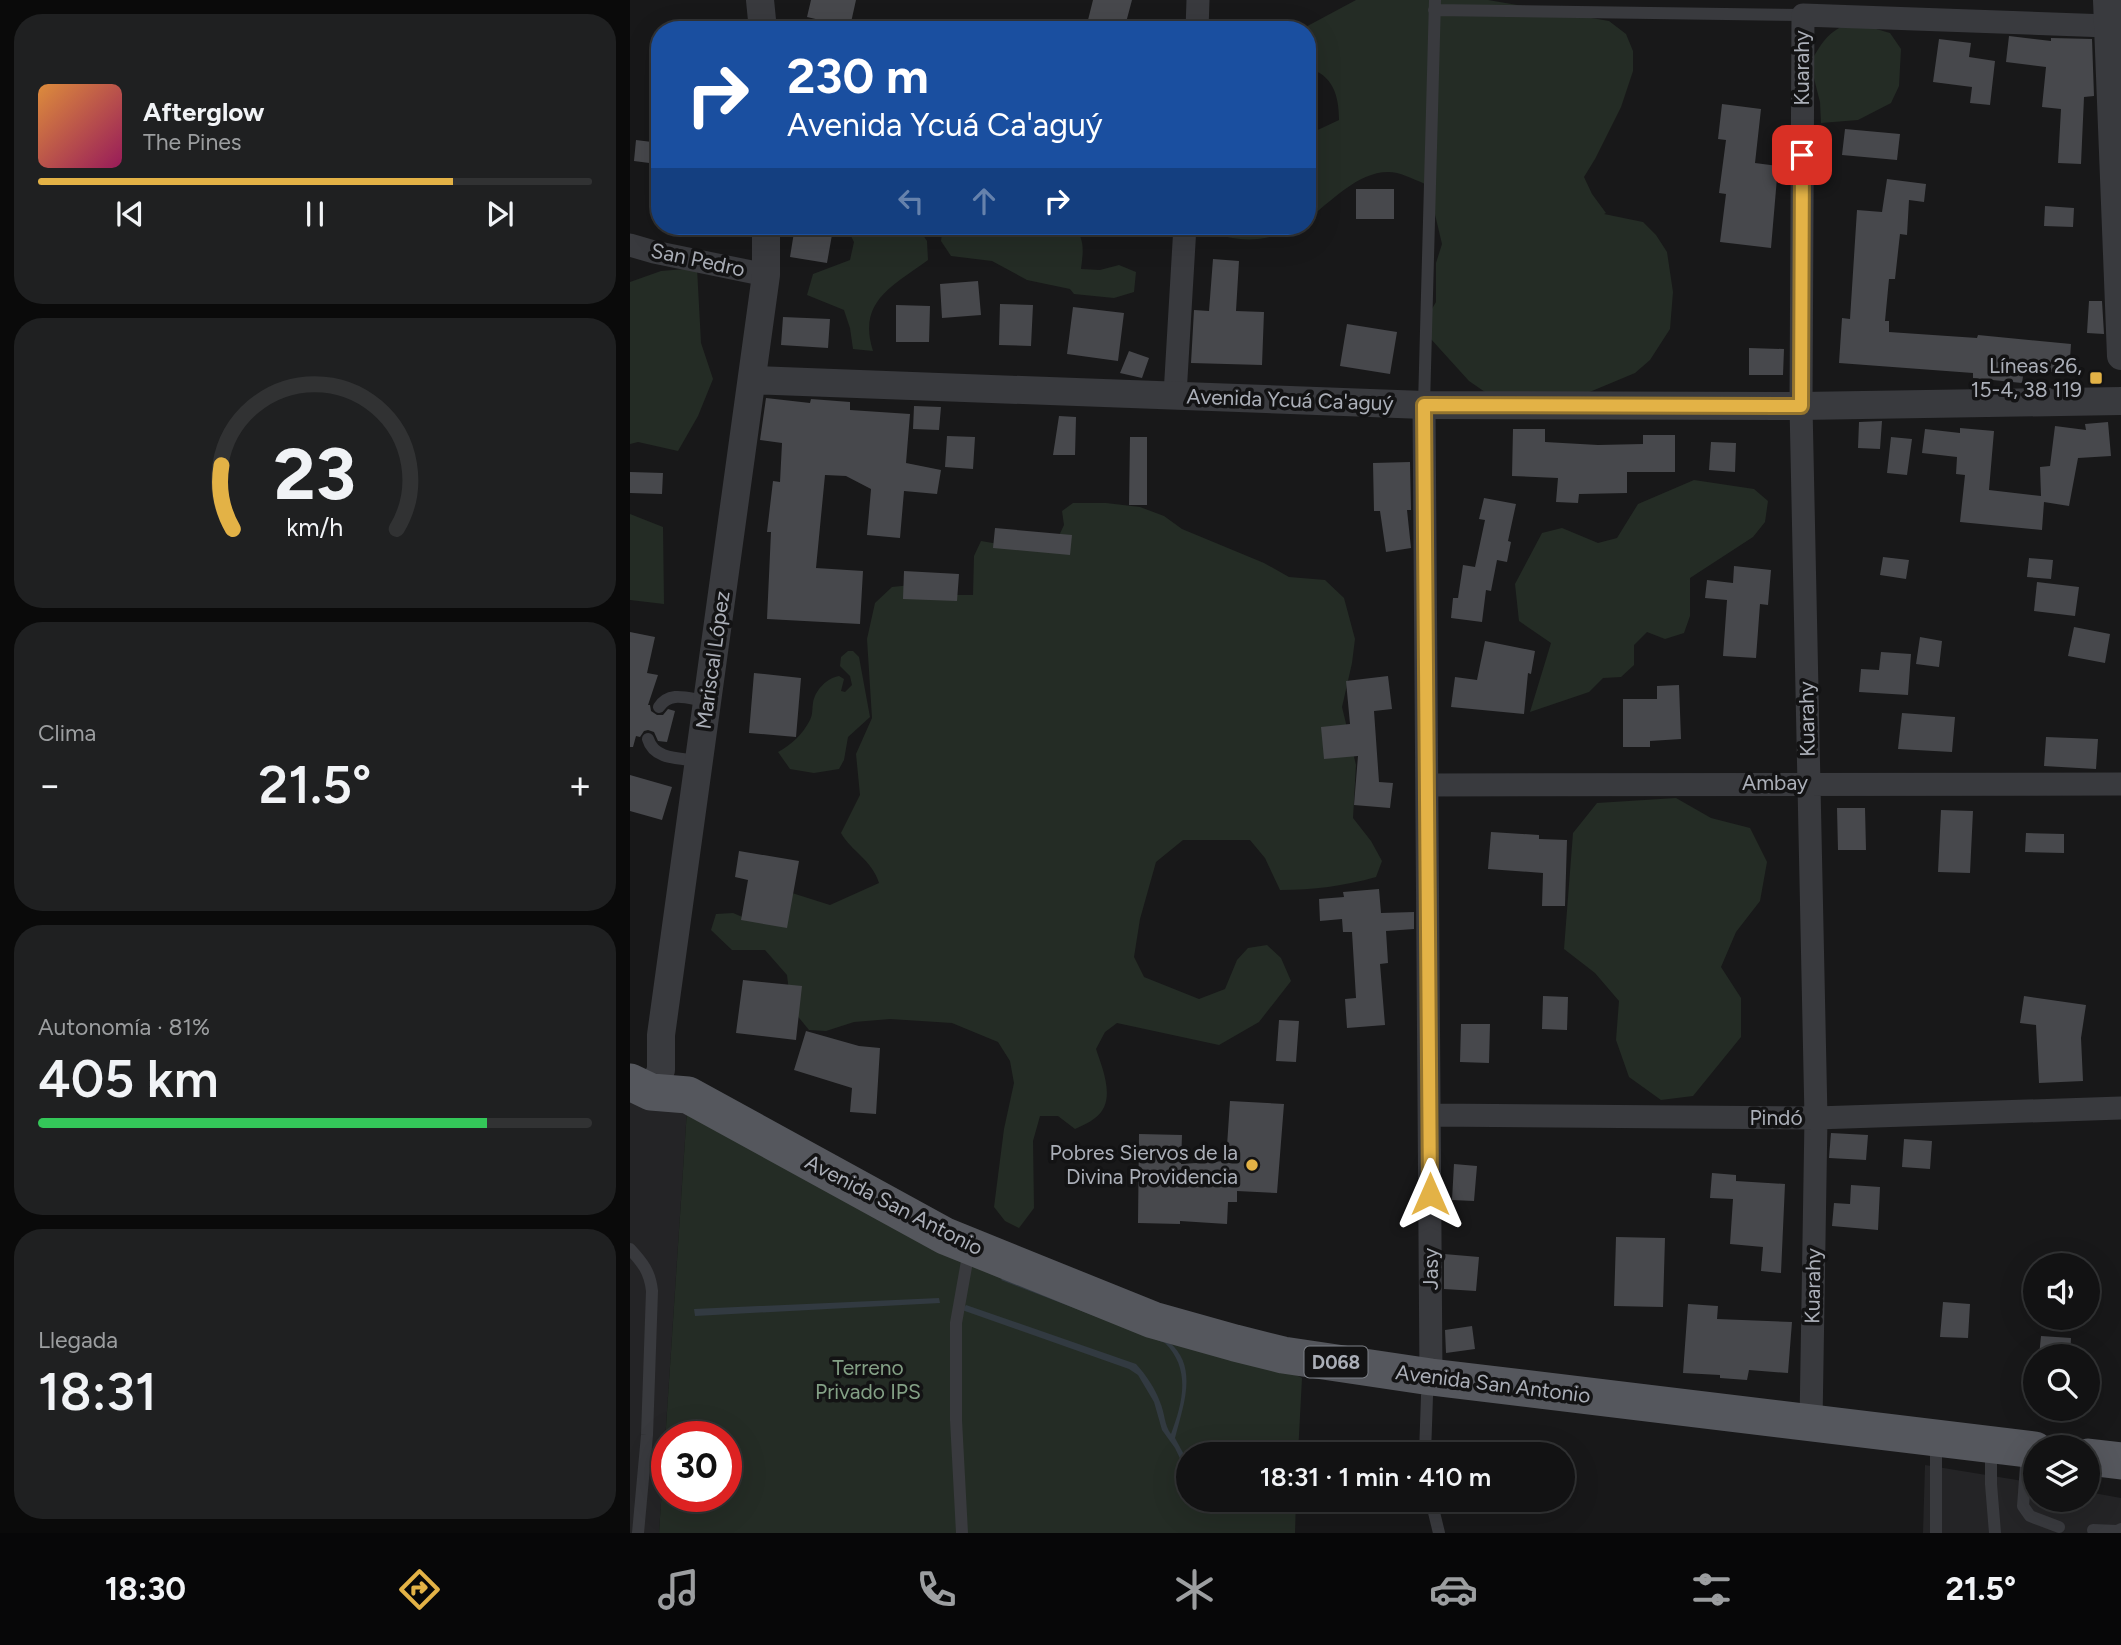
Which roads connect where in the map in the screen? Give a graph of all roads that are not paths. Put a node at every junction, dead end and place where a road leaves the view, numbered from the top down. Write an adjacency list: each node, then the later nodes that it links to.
1 (760, 0): 6 (street)
2 (1198, 0): 7 (street)
3 (1434, 5): 5 (lane); 17 (lane)
4 (2108, 13): 5 (street); 8 (street)
5 (1803, 15): 18 (street, Kuarahy)
6 (762, 21)
7 (1197, 21)
8 (2117, 145): 13 (street)
9 (766, 235): 12 (street, Mariscal López)
10 (1184, 235): 15 (street)
11 (630, 245): 12 (street, San Pedro)
12 (766, 275): 14 (street, Mariscal López)
13 (2121, 356)
14 (752, 380): 15 (street, Avenida Ycuá Ca'aguý); 19 (street, Mariscal López)
15 (1175, 395): 17 (street, Avenida Ycuá Ca'aguý)
16 (2121, 401): 18 (street, Avenida Ycuá Ca'aguý)
17 (1424, 405): 18 (street, Avenida Ycuá Ca'aguý); 25 (street, Jasy)
18 (1801, 406): 23 (street, Kuarahy)
19 (708, 701): 20 (lane); 22 (street, Mariscal López)
20 (659, 707)
21 (648, 739): 22 (lane)
22 (699, 761): 26 (street, Mariscal López)
23 (1809, 783): 24 (street, Ambay); 25 (street, Ambay); 29 (street, Kuarahy)
24 (2121, 784)
25 (1428, 785): 28 (street, Jasy)
26 (643, 1075): 30 (main road, Avenida San Antonio / D068)
27 (2121, 1108): 29 (street, Pindó)
28 (1430, 1115): 29 (street, Pindó); 32 (street, Jasy)
29 (1816, 1118): 33 (street, Kuarahy)
30 (970, 1246): 32 (main road, Avenida San Antonio / D068); 46 (lane)
31 (630, 1249): 45 (lane)
32 (1431, 1377): 33 (main road, Avenida San Antonio / D068); 35 (lane)
33 (1811, 1423): 34 (main road, Avenida San Antonio / D068)
34 (1937, 1438): 36 (main road, Avenida San Antonio / D068); 48 (lane)
35 (1425, 1442)
36 (1991, 1445): 37 (main road, Avenida San Antonio / D068); 49 (lane)
37 (2023, 1449)
38 (2100, 1458): 39 (main road)
39 (2121, 1461)
40 (1434, 1512): 47 (lane)
41 (2028, 1512): 42 (lane)
42 (2059, 1527)
43 (2121, 1529): 44 (lane)
44 (2093, 1530)
45 (638, 1533)
46 (962, 1533)
47 (1439, 1533)
48 (1936, 1533)
49 (1995, 1533)

